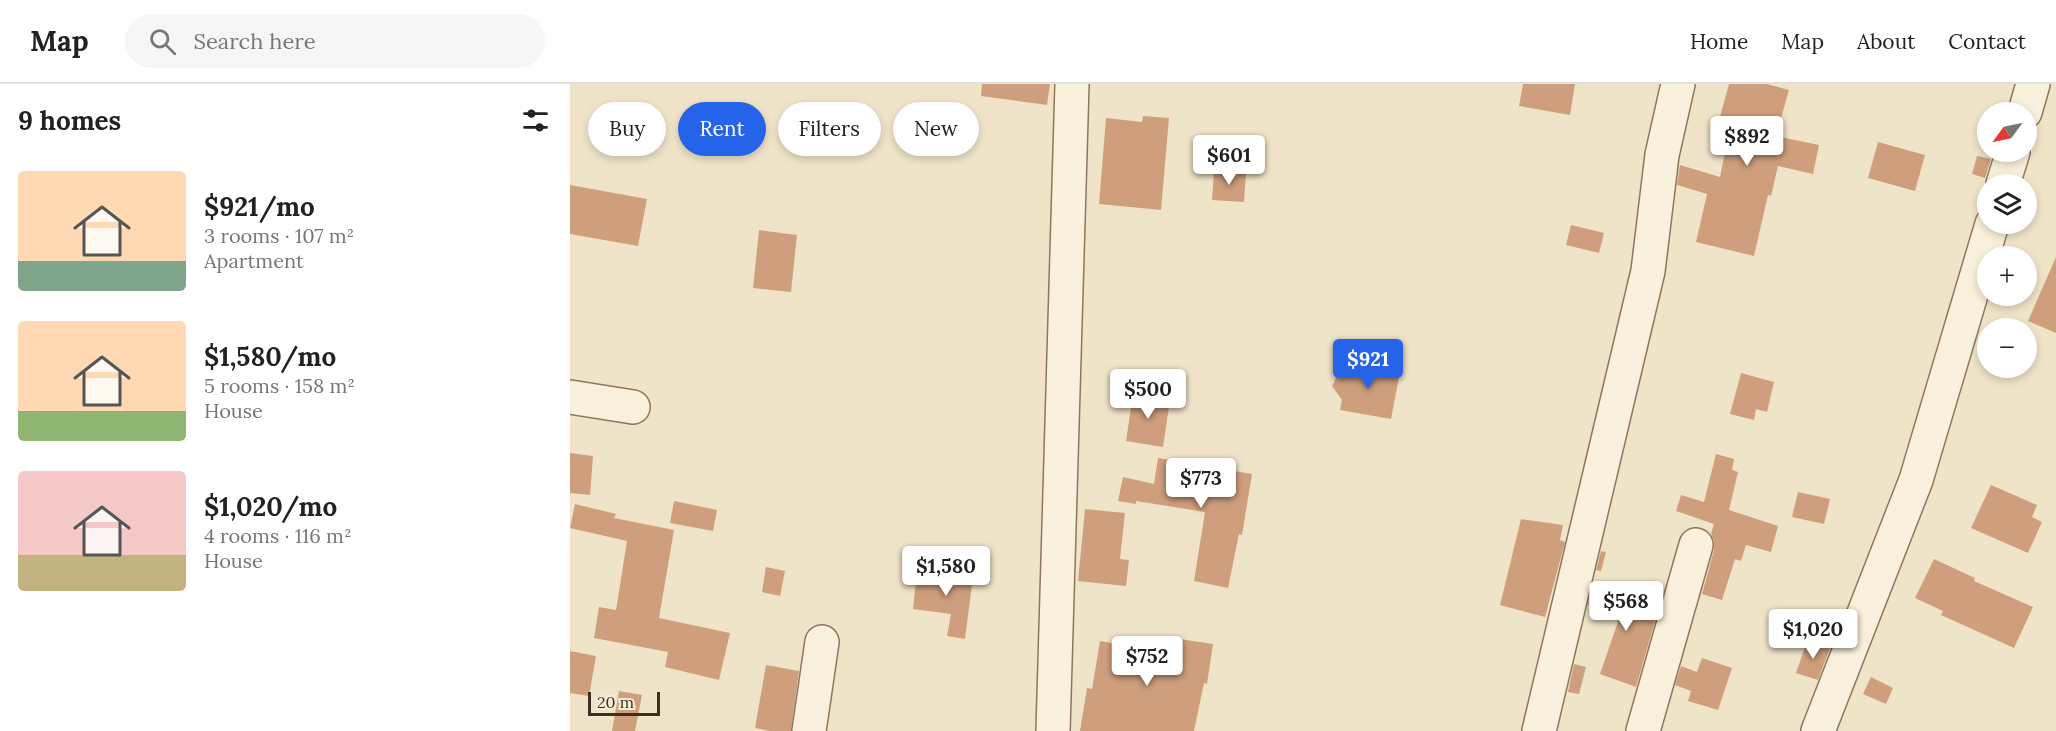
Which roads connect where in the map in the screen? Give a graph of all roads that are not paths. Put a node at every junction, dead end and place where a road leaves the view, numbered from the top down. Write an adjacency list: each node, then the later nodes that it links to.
1 (1072, 84): 11 (street)
2 (1678, 84): 12 (street)
3 (2033, 84): 4 (street)
4 (2028, 102)
5 (1989, 234): 14 (street)
6 (570, 397): 7 (street)
7 (633, 407)
8 (1696, 545): 13 (street)
9 (822, 642): 10 (street)
10 (809, 731)
11 (1053, 731)
12 (1539, 731)
13 (1643, 731)
14 (1818, 731)

